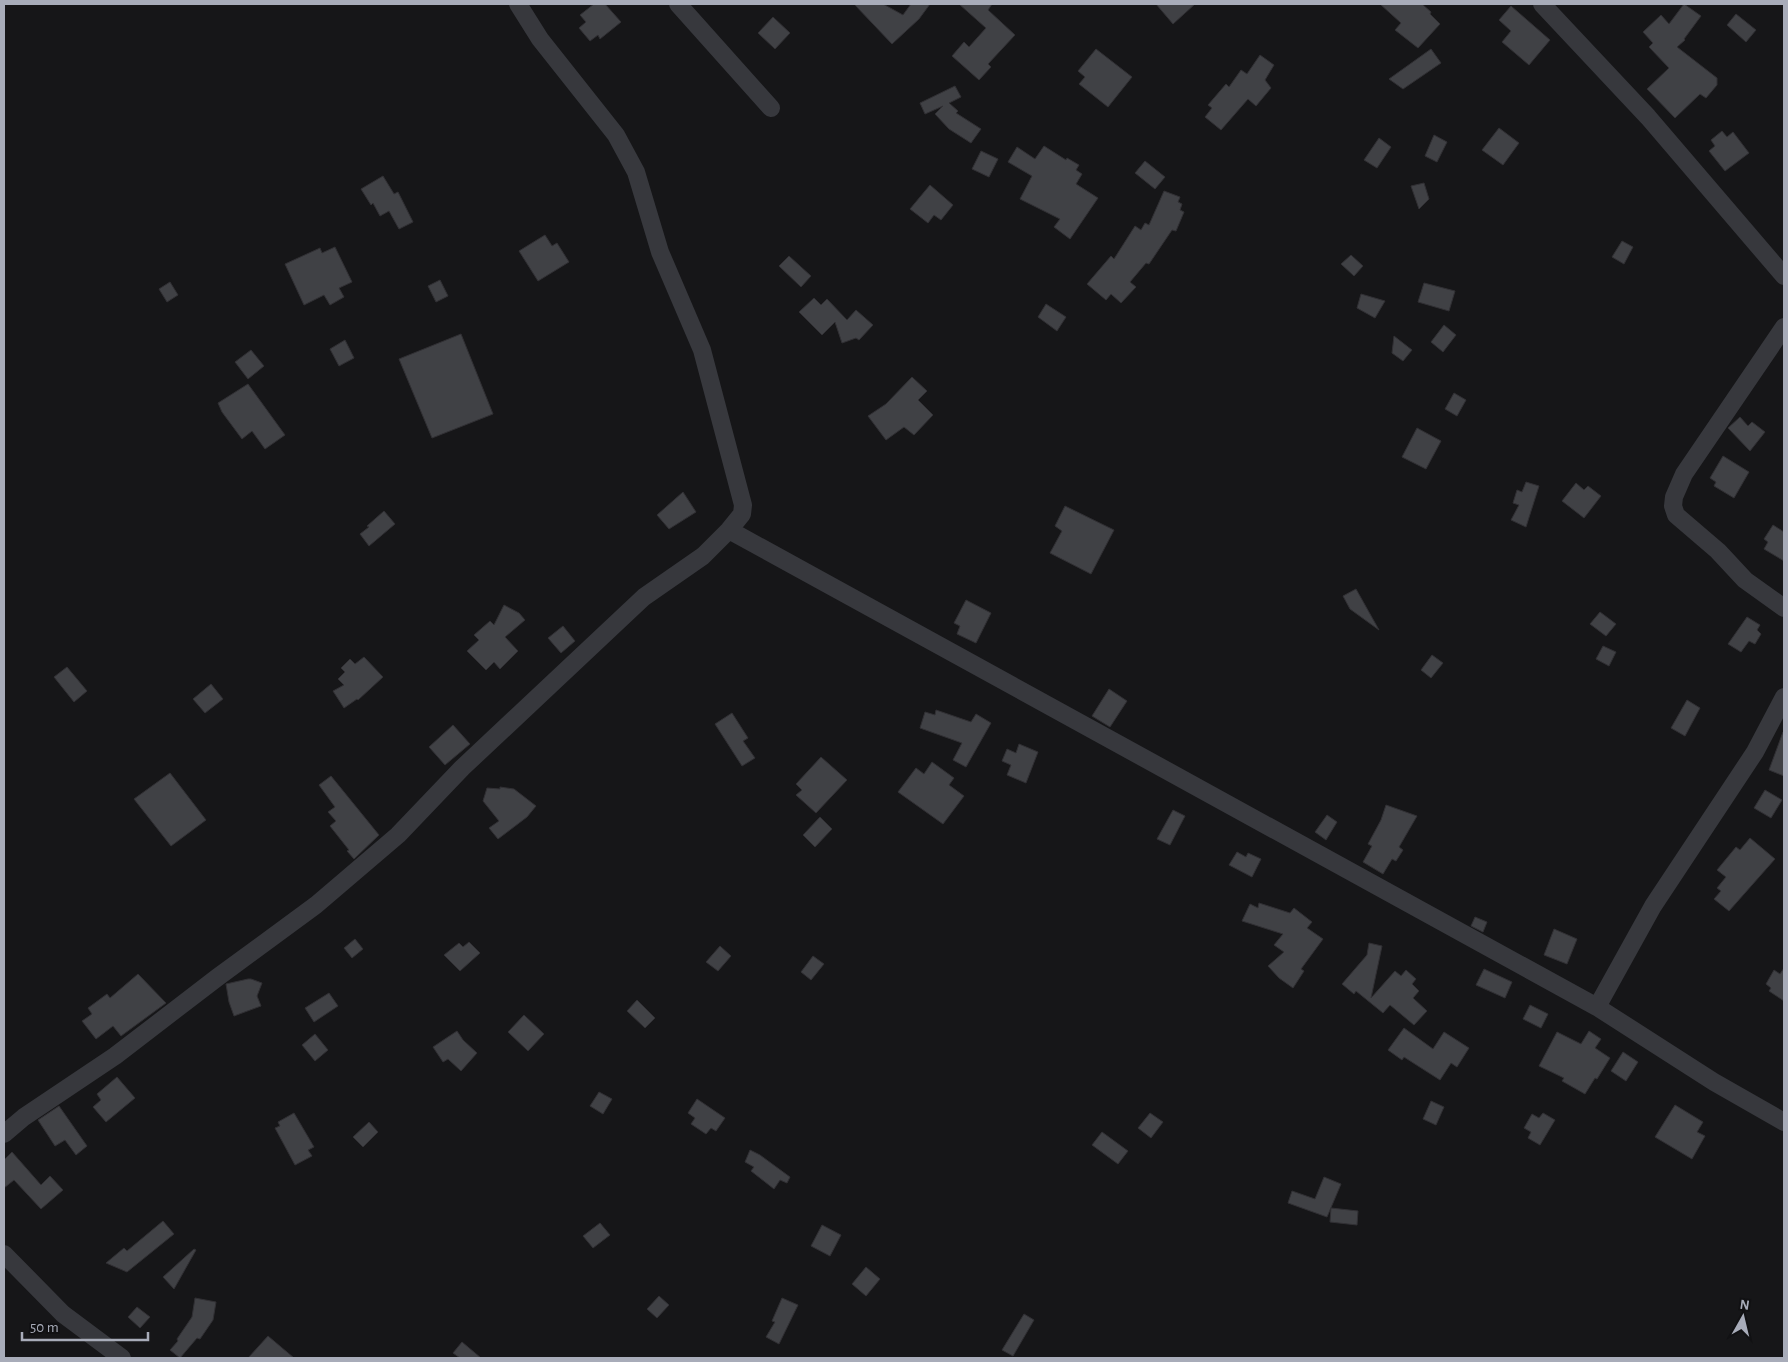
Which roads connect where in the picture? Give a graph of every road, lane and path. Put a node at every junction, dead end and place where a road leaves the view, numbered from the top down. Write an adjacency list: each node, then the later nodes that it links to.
1 (518, 4): 7 (street)
2 (678, 4): 4 (street)
3 (1542, 4): 5 (street)
4 (771, 108)
5 (1784, 276)
6 (1784, 327): 8 (street)
7 (729, 530): 10 (street); 12 (street)
8 (1784, 608)
9 (1784, 697): 10 (street)
10 (1597, 1007): 11 (street)
11 (1784, 1122)
12 (4, 1134)
13 (4, 1254): 14 (street)
14 (122, 1358)

